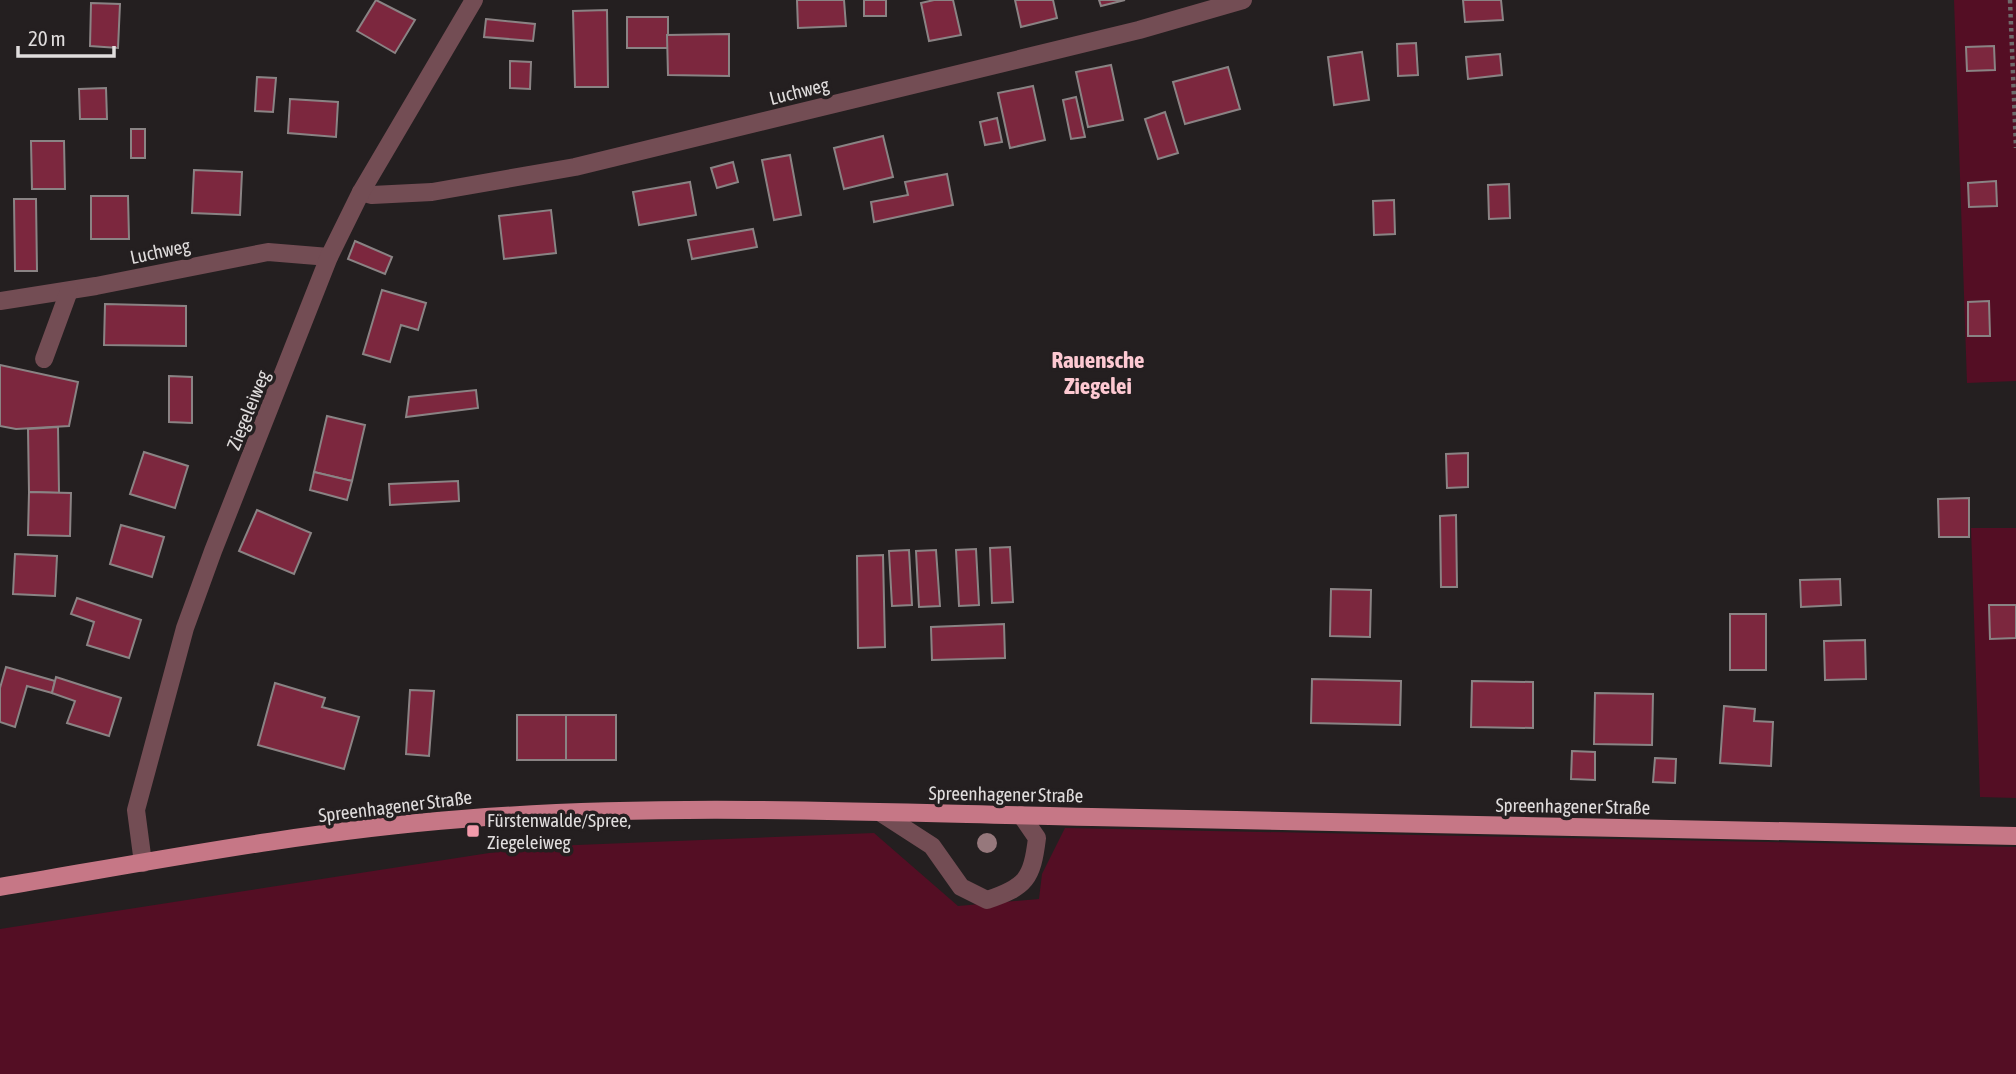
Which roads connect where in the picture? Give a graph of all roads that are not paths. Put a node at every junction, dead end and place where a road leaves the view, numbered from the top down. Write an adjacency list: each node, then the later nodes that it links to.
1 (1243, 0): 3 (street, Luchweg)
2 (471, 1): 3 (street, Ziegeleiweg)
3 (361, 192): 4 (street, Ziegeleiweg)
4 (329, 257): 5 (street, Luchweg); 11 (street, Ziegeleiweg)
5 (69, 291): 6 (street, Luchweg); 7 (street)
6 (0, 301)
7 (44, 359)
8 (881, 813): 9 (main road, Spreenhagener Straße); 9 (street); 11 (main road, Spreenhagener Straße)
9 (1021, 815): 10 (main road, Spreenhagener Straße)
10 (2016, 836)
11 (143, 863): 12 (main road, Spreenhagener Straße)
12 (0, 887)

